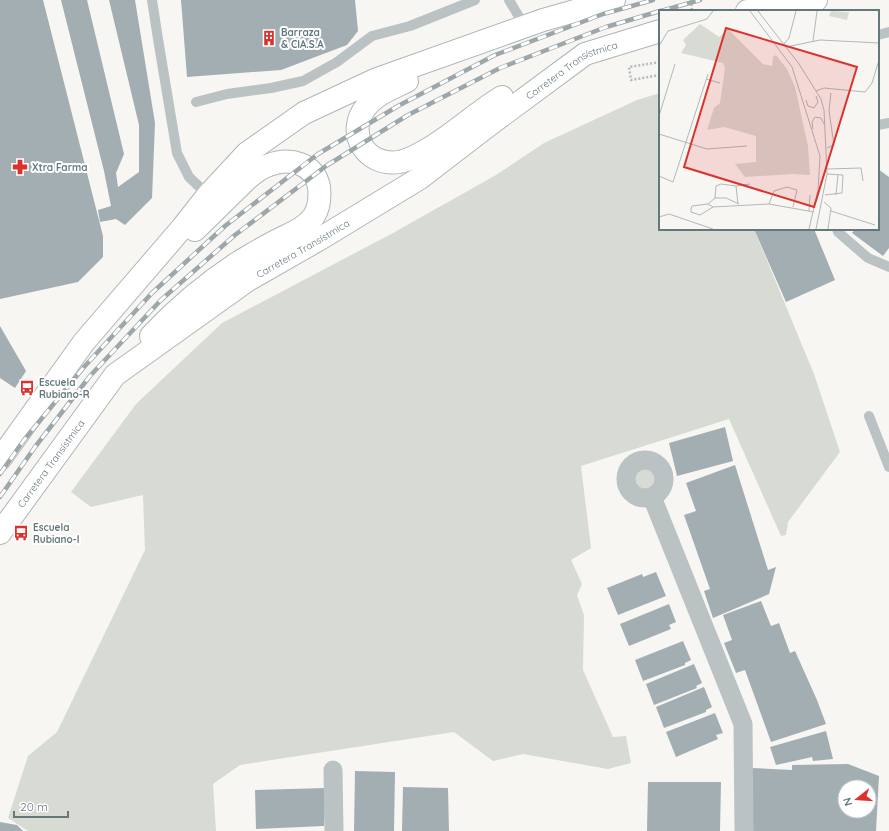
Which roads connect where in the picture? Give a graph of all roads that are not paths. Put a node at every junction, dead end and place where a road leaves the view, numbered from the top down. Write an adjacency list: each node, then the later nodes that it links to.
1 (152, 0): 16 (lane)
2 (475, 0): 13 (lane)
3 (509, 0): 7 (lane)
4 (614, 0): 7 (main road)
5 (816, 0): 6 (main road)
6 (753, 10)
7 (524, 27): 10 (main road)
8 (659, 31): 12 (main road, Carretera Transístmica)
9 (889, 32): 11 (lane)
10 (504, 34): 12 (main road); 16 (main road)
11 (879, 35)
12 (585, 54): 20 (main road, Carretera Transístmica)
13 (196, 102)
14 (889, 123): 15 (lane)
15 (879, 125)
16 (208, 195): 19 (main road)
17 (837, 230): 18 (lane)
18 (889, 267)
19 (118, 302): 20 (main road); 22 (main road)
20 (115, 374): 25 (main road, Carretera Transístmica)
21 (869, 416): 23 (lane)
22 (3, 448)
23 (889, 467)
24 (652, 497): 28 (street)
25 (0, 533)
26 (333, 770): 27 (street)
27 (334, 831)
28 (744, 831)

